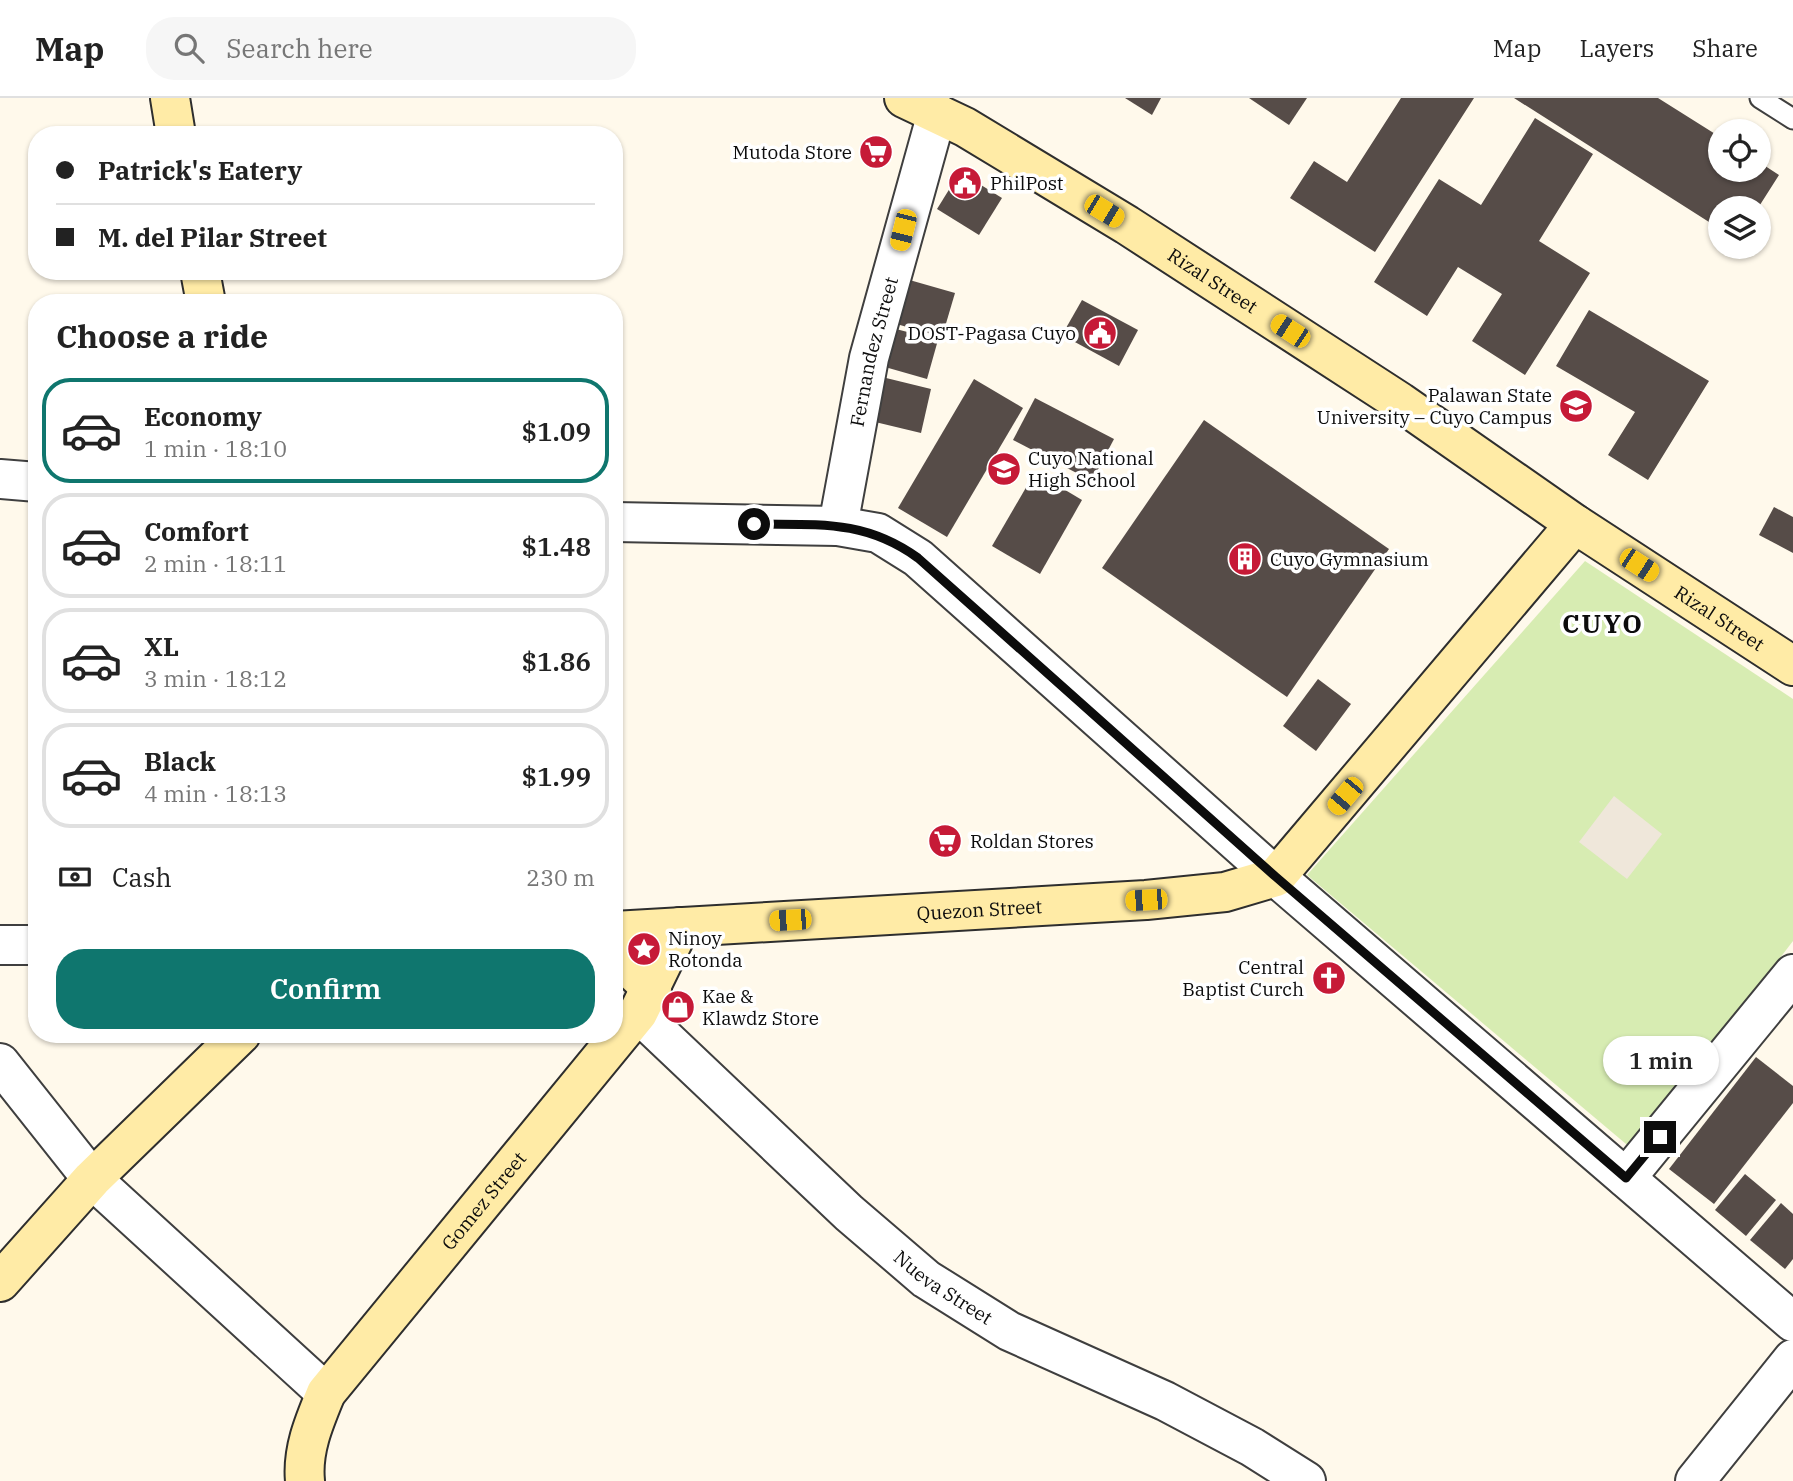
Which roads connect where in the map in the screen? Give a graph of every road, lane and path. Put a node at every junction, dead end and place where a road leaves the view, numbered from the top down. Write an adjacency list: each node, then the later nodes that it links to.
1 (170, 98): 5 (main road)
2 (1760, 98): 4 (lane)
3 (928, 103): 9 (main road, Rizal Street); 10 (street, Fernandez Street)
4 (1793, 119)
5 (175, 126)
6 (0, 479): 7 (street)
7 (28, 481)
8 (623, 522): 10 (street)
9 (1575, 524): 11 (main road, Rizal Street); 12 (main road)
10 (838, 526): 12 (street)
11 (1793, 666)
12 (1276, 877): 13 (main road, Quezon Street); 24 (street)
13 (680, 926): 14 (main road, Quezon Street); 19 (main road, Gomez Street)
14 (623, 930)
15 (28, 944): 16 (street)
16 (0, 945)
17 (623, 959): 19 (main road)
18 (1793, 974): 24 (street)
19 (645, 1001): 20 (main road, Gomez Street); 31 (street, Nueva Street)
20 (623, 1028)
21 (232, 1043): 25 (main road)
22 (611, 1043): 29 (main road, Gomez Street)
23 (0, 1063): 25 (street)
24 (1626, 1178): 27 (street)
25 (93, 1179): 26 (main road); 29 (street)
26 (0, 1282)
27 (1793, 1322)
28 (1793, 1359): 32 (street)
29 (326, 1393): 30 (main road, Gomez Street)
30 (305, 1481)
31 (1306, 1481)
32 (1695, 1481)

